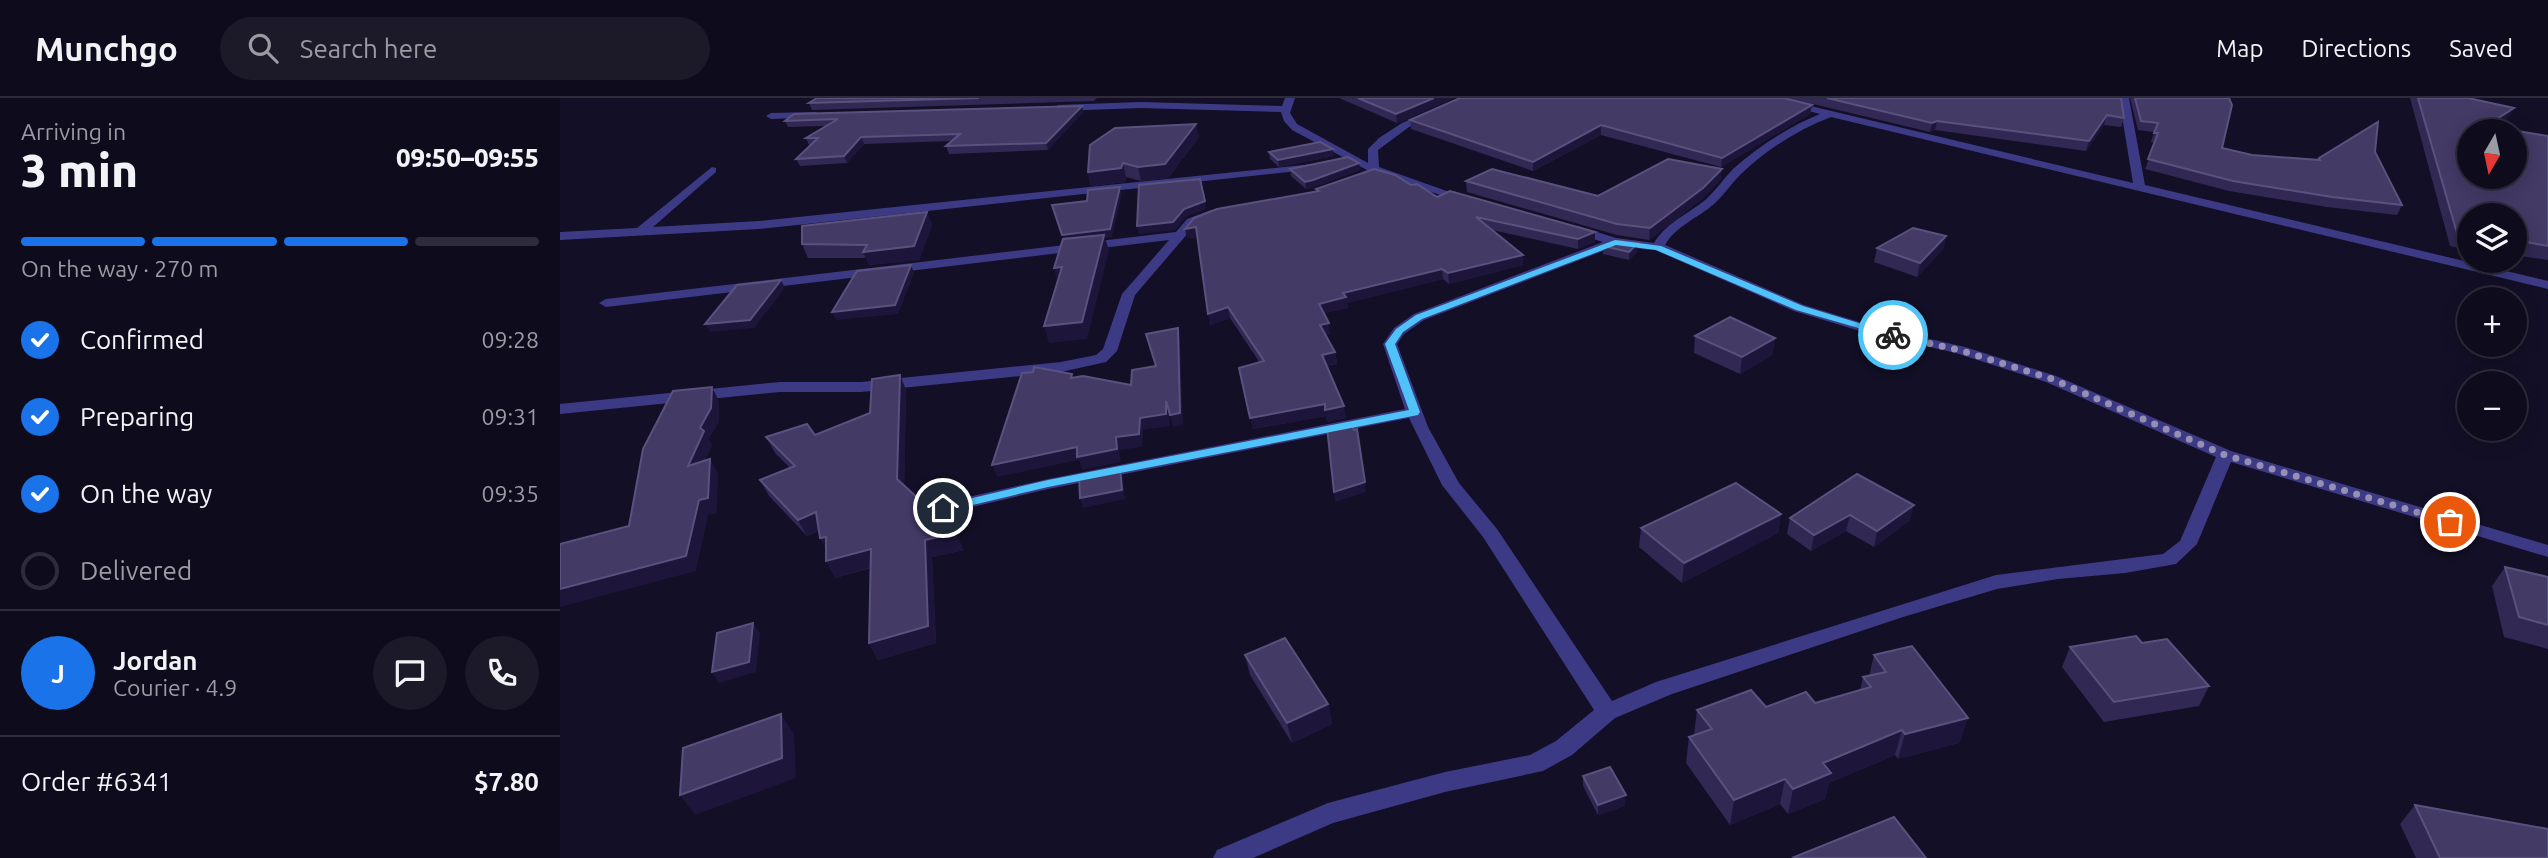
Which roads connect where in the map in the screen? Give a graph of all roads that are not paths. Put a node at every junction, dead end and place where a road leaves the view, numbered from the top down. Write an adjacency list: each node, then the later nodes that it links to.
1 (1469, 98): 11 (street)
2 (1765, 98): 6 (street)
3 (2124, 98): 13 (street)
4 (1287, 104): 5 (street); 9 (street)
5 (1048, 108)
6 (1829, 114): 13 (street); 22 (street)
7 (827, 115): 8 (street)
8 (771, 116)
9 (1337, 162): 11 (street); 17 (street)
10 (712, 170): 17 (street)
11 (1374, 171): 12 (street); 14 (street)
12 (1351, 182)
13 (2140, 188): 24 (street)
14 (1482, 204)
15 (1228, 210): 19 (street)
16 (1558, 224): 21 (street)
17 (640, 232): 18 (street)
18 (582, 234): 20 (street); 23 (street)
19 (1178, 235): 25 (street); 26 (street)
20 (560, 236)
21 (1615, 242): 22 (street); 27 (street)
22 (1658, 247): 28 (street)
23 (560, 248)
24 (2548, 285)
25 (606, 303)
26 (560, 409)
27 (1415, 412): 29 (street); 31 (street)
28 (2225, 455): 30 (street); 31 (street)
29 (943, 508)
30 (2548, 551)
31 (1607, 712): 32 (street)
32 (1226, 858)

